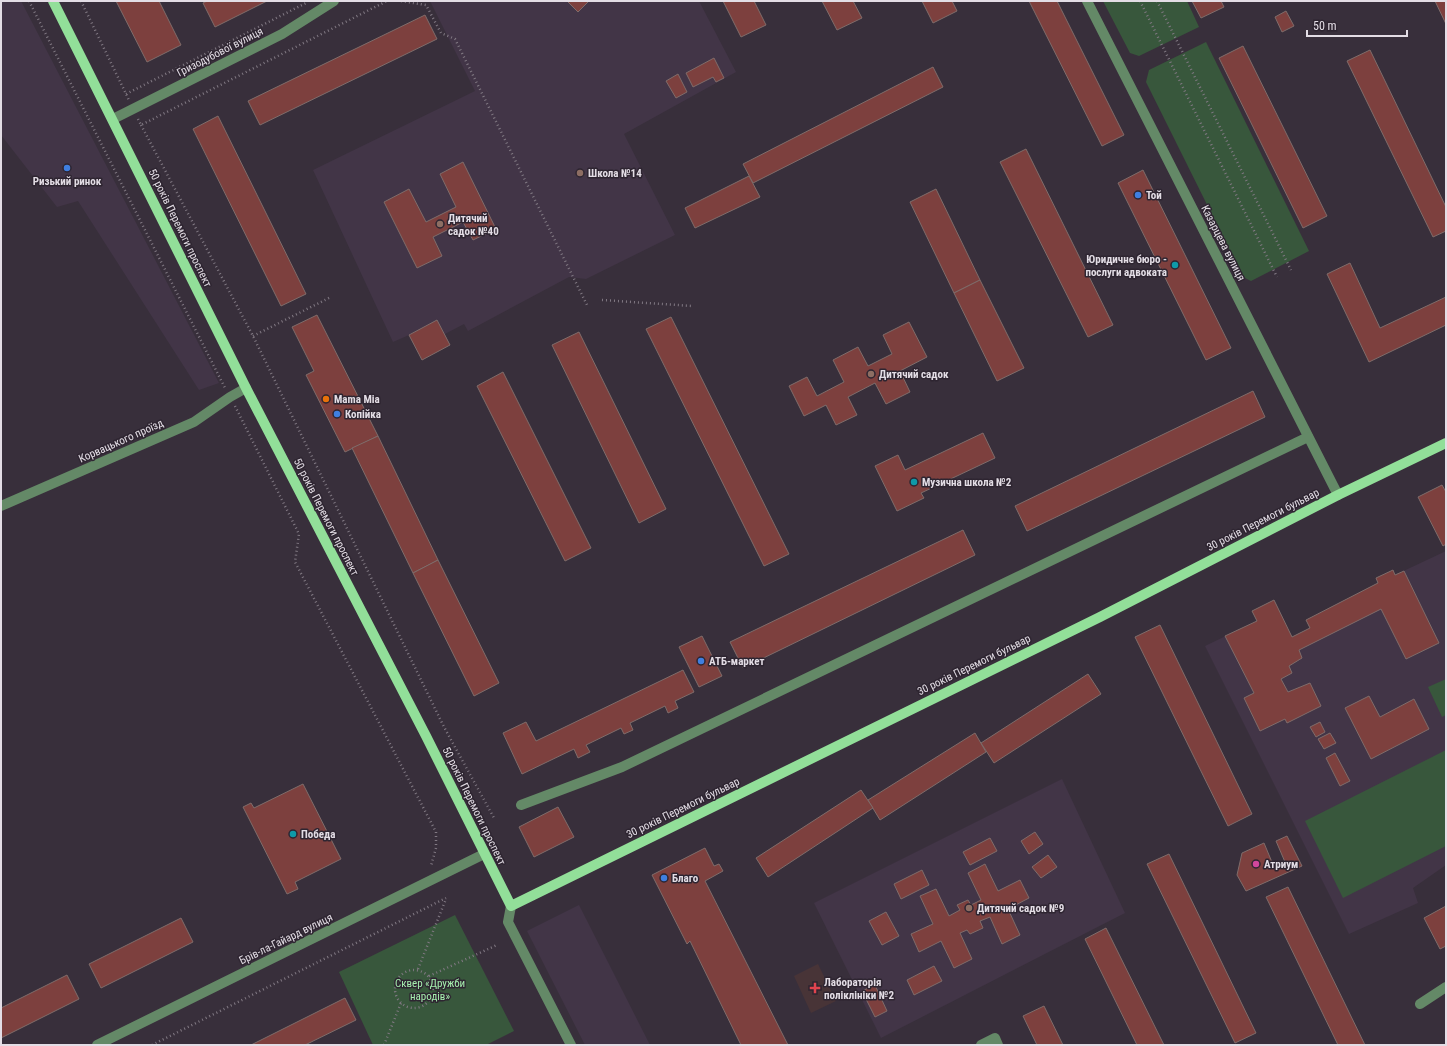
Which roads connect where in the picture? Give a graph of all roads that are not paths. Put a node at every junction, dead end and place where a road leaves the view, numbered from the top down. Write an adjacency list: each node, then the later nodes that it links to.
1 (53, 1): 4 (main road, 50 років Перемоги проспект)
2 (334, 1): 4 (street, Гризодубової вулиця)
3 (1088, 1): 6 (street, Казарцева вулиця)
4 (113, 119): 5 (main road, 50 років Перемоги проспект)
5 (246, 388): 9 (street, Корвацького проїзд); 11 (main road, 50 років Перемоги проспект)
6 (1308, 437): 8 (street, Казарцева вулиця); 10 (street)
7 (1446, 443): 8 (main road, 30 років Перемоги бульвар)
8 (1338, 495): 12 (main road, 30 років Перемоги бульвар)
9 (1, 506)
10 (521, 805)
11 (484, 854): 12 (main road, 50 років Перемоги проспект); 15 (street, Брів-ла-Гайард вулиця)
12 (511, 906): 16 (street)
13 (1446, 987): 14 (street)
14 (1420, 1004)
15 (97, 1045)
16 (571, 1045)
17 (981, 1045): 18 (street)
18 (998, 1045)

